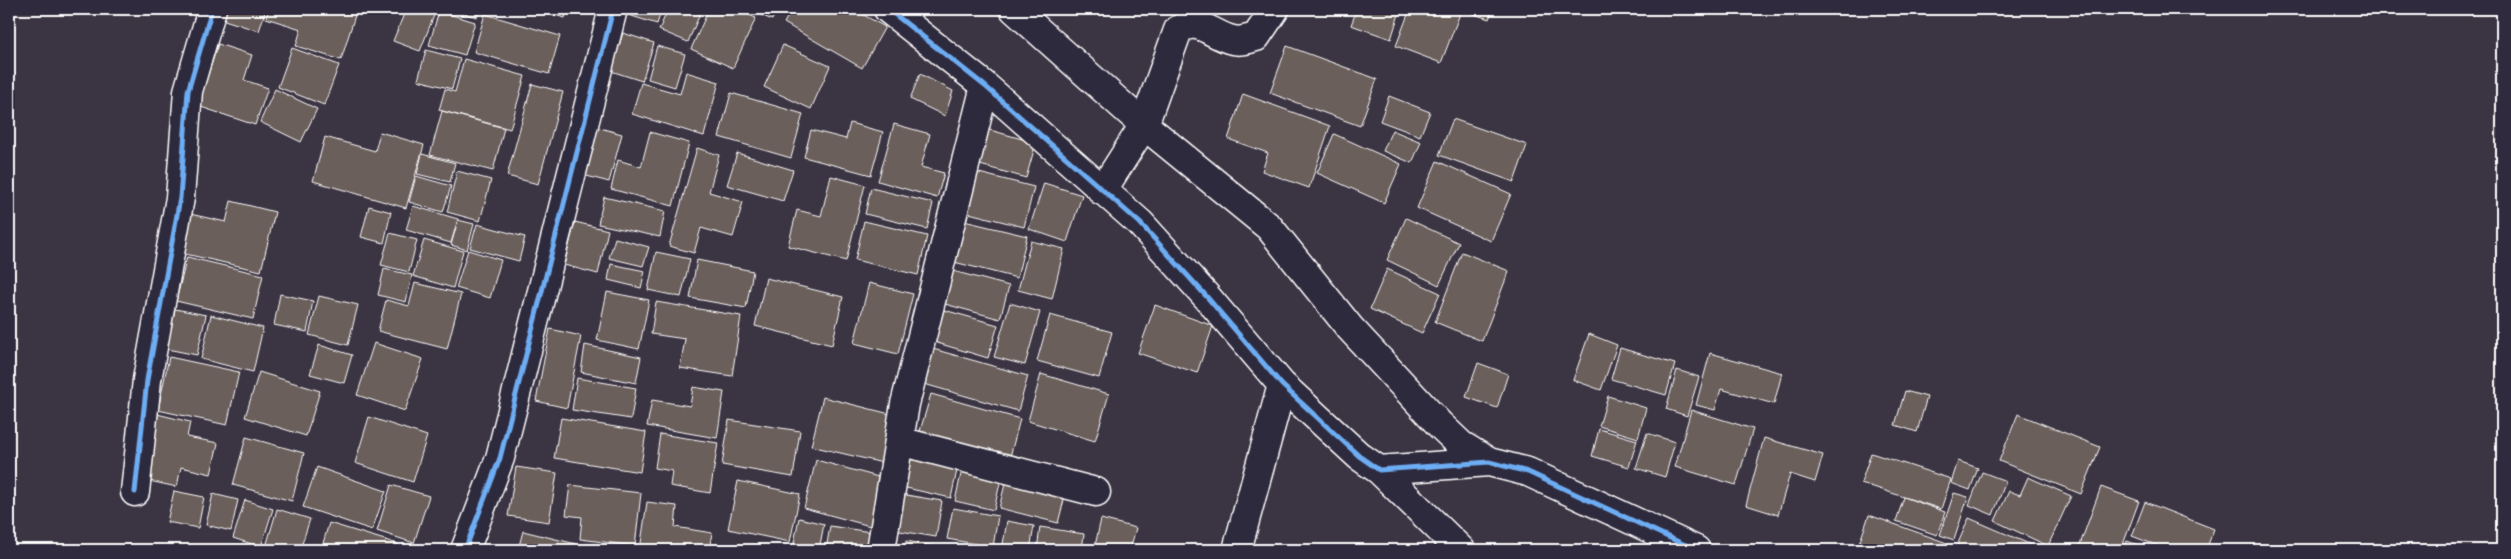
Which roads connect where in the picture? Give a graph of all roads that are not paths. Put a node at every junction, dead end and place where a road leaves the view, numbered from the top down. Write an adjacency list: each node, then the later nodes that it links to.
1 (212, 9): 13 (street)
2 (612, 9): 15 (street)
3 (888, 9): 6 (street)
4 (1014, 9): 7 (street)
5 (1275, 9): 7 (street)
6 (985, 86): 8 (street); 10 (street)
7 (1141, 130): 8 (street); 11 (street)
8 (1106, 183): 9 (street)
9 (1282, 386): 12 (street); 17 (street)
10 (899, 441): 14 (street); 16 (street)
11 (1488, 462): 12 (street); 19 (street)
12 (1388, 471): 18 (street)
13 (135, 492)
14 (1096, 492)
15 (465, 550)
16 (881, 550)
17 (1237, 550)
18 (1461, 550)
19 (1696, 550)

